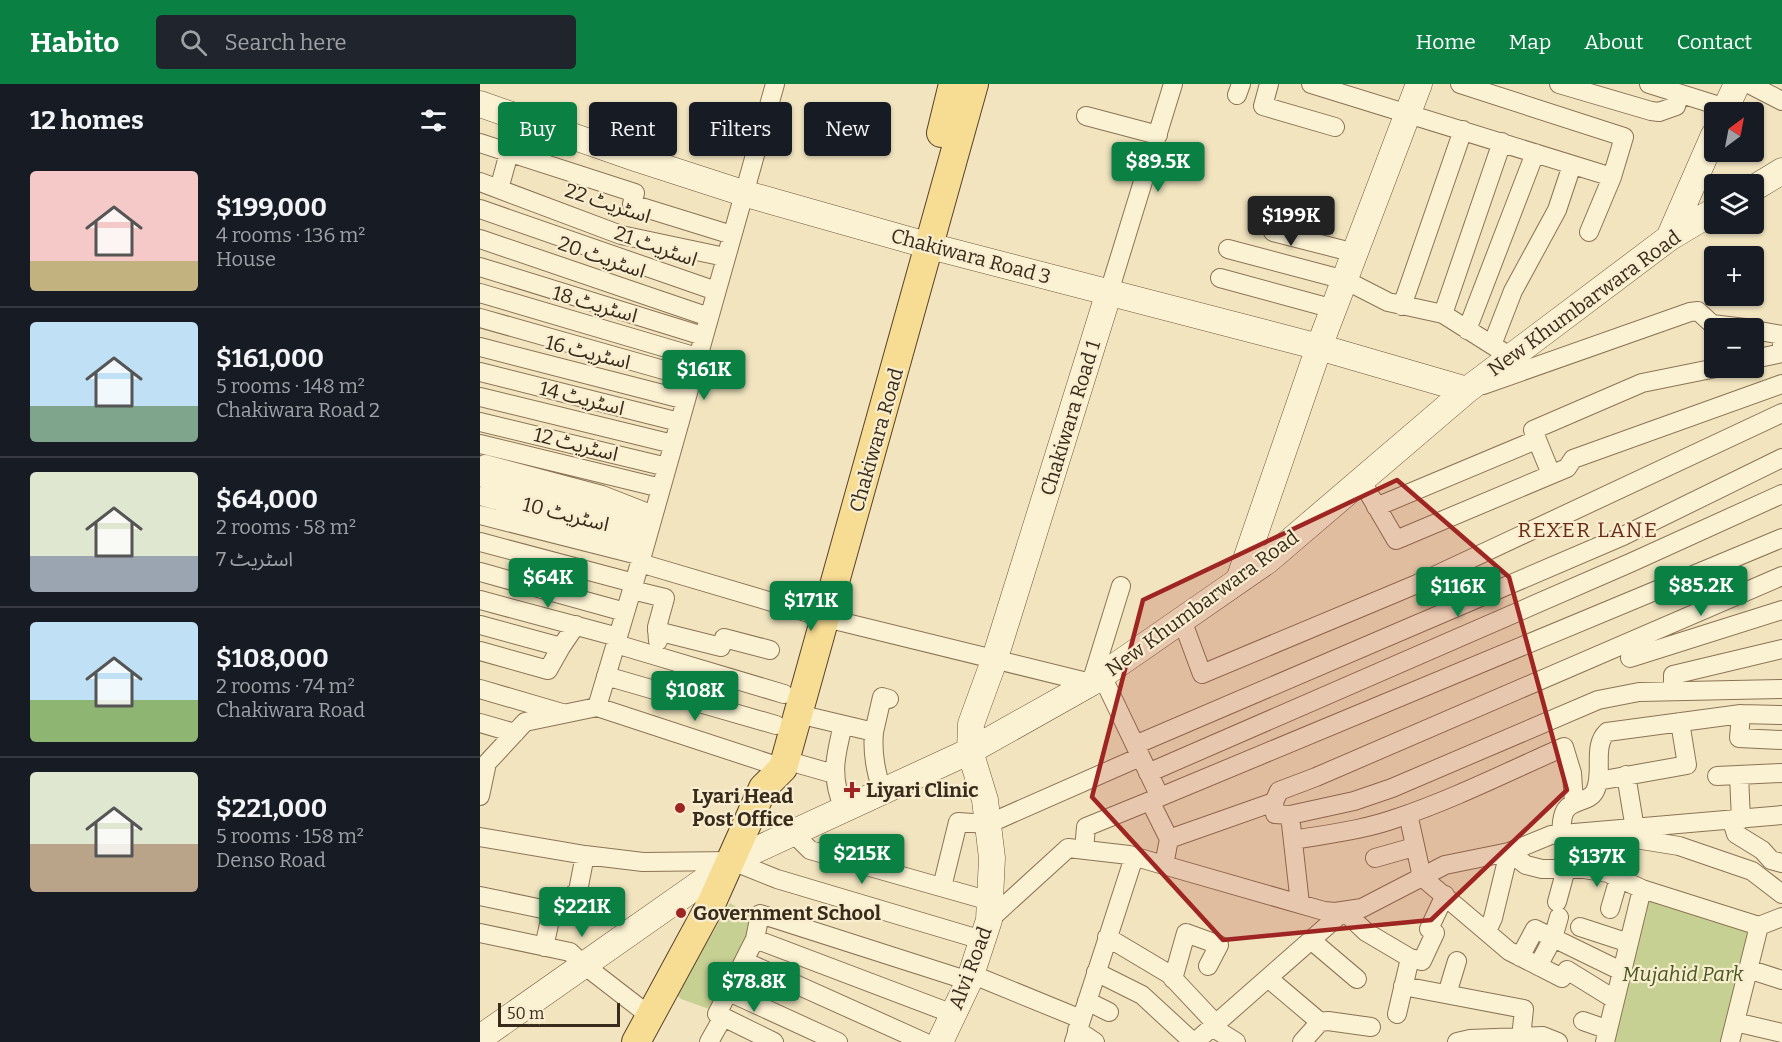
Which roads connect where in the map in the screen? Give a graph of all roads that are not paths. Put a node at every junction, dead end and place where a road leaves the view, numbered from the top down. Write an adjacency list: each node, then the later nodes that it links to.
1 (775, 84): 37 (street)
2 (953, 84): 47 (main road, Chakiwara Road)
3 (974, 84): 47 (main road, Chakiwara Road)
4 (1173, 84): 23 (street, Chakiwara Road 1)
5 (1269, 84): 21 (street)
6 (1419, 84): 19 (street)
7 (1460, 84): 34 (street)
8 (1559, 84): 18 (street)
9 (1652, 84): 13 (street); 18 (street)
10 (1737, 84): 15 (street)
11 (1749, 84): 14 (street)
12 (1320, 85): 19 (street)
13 (1680, 94): 16 (street); 18 (street)
14 (1782, 101)
15 (1729, 102)
16 (1704, 103)
17 (480, 104): 30 (street, Chakiwara Road 3)
18 (1646, 110)
19 (1408, 113): 22 (street); 49 (street)
20 (1086, 116): 23 (street)
21 (1335, 127)
22 (1463, 130): 24 (street); 57 (street)
23 (1158, 135): 55 (street, Chakiwara Road 1)
24 (1502, 142): 27 (street); 59 (street)
25 (480, 143): 26 (street)
26 (498, 149)
27 (1535, 153): 32 (street); 63 (street)
28 (507, 156): 36 (street)
29 (517, 156): 38 (street)
30 (634, 158): 37 (street, Chakiwara Road 3); 38 (street)
31 (1704, 158): 45 (street)
32 (1572, 165): 34 (street); 69 (street)
33 (1782, 171): 35 (street)
34 (1612, 177): 42 (street)
35 (1764, 182)
36 (492, 186): 39 (street); 43 (street, اسٹریٹ 22)
37 (743, 193): 44 (street); 47 (street, Chakiwara Road 3)
38 (628, 197): 43 (street); 44 (street)
39 (482, 211): 54 (street, اسٹریٹ 21)
40 (1704, 217): 45 (street, New Khumbarwara Road)
41 (1273, 232): 49 (street)
42 (1589, 232)
43 (621, 235): 50 (street, اسٹریٹ 22)
44 (732, 235): 50 (street)
45 (1669, 238): 69 (street, New Khumbarwara Road)
46 (480, 239): 60 (street, اسٹریٹ 20)
47 (922, 244): 55 (street, Chakiwara Road 3); 105 (main road, Chakiwara Road)
48 (1228, 249): 53 (street)
49 (1355, 253): 53 (street)
50 (725, 257): 54 (street)
51 (480, 267): 66 (street)
52 (1220, 278): 58 (street)
53 (1344, 280): 57 (street); 58 (street)
54 (716, 291): 60 (street)
55 (1109, 292): 68 (street, Chakiwara Road 3); 116 (street, Chakiwara Road 1)
56 (480, 293): 70 (street, اسٹریٹ 18)
57 (1402, 306): 59 (street)
58 (1334, 309): 68 (street)
59 (1443, 314): 63 (street)
60 (709, 317): 66 (street)
61 (480, 318): 74 (street)
62 (1706, 318): 76 (street)
63 (1467, 330): 69 (street)
64 (1764, 332): 65 (street)
65 (1782, 335): 71 (street)
66 (703, 336): 70 (street)
67 (480, 347): 78 (street, اسٹریٹ 16)
68 (1319, 347): 76 (street, Chakiwara Road 3); 99 (street)
69 (1501, 351): 76 (street, New Khumbarwara Road)
70 (697, 357): 74 (street)
71 (1764, 357)
72 (1704, 371): 82 (street)
73 (480, 372): 81 (street)
74 (692, 378): 78 (street)
75 (1782, 384): 87 (street)
76 (1467, 390): 89 (street, New Khumbarwara Road)
77 (480, 397): 84 (street, اسٹریٹ 14)
78 (686, 400): 81 (street)
79 (1782, 413): 106 (street)
80 (480, 422): 86 (street)
81 (680, 422): 84 (street)
82 (1536, 440): 87 (street); 92 (street)
83 (480, 444): 90 (street, اسٹریٹ 12)
84 (673, 444): 86 (street)
85 (1782, 458): 137 (street)
86 (667, 467): 90 (street)
87 (1551, 474): 92 (street)
88 (483, 479): 95 (street); 95 (street)
89 (1361, 480): 92 (street); 99 (street, New Khumbarwara Road)
90 (661, 488): 95 (street)
91 (1782, 494): 137 (street)
92 (1376, 507)
93 (480, 515): 95 (street, اسٹریٹ 10)
94 (1782, 538): 147 (street)
95 (646, 540): 101 (street); 105 (street)
96 (480, 542): 101 (street)
97 (480, 572): 104 (street)
98 (1782, 576): 148 (street)
99 (1239, 580): 106 (street, New Khumbarwara Road)
100 (1121, 586): 119 (street)
101 (633, 587): 104 (street); 109 (street)
102 (480, 600): 108 (street)
103 (1782, 610): 117 (street)
104 (626, 612): 110 (street)
105 (818, 615): 116 (street); 125 (main road, Chakiwara Road)
106 (1182, 620): 119 (street, New Khumbarwara Road)
107 (480, 625): 111 (street)
108 (576, 625): 110 (street); 111 (street)
109 (657, 631): 113 (street); 115 (street)
110 (617, 640): 115 (street); 118 (street)
111 (561, 647): 114 (street)
112 (1782, 649): 122 (street)
113 (770, 650)
114 (480, 651)
115 (658, 656): 125 (street)
116 (995, 658): 119 (street); 135 (street, Chakiwara Road 1)
117 (1630, 658)
118 (606, 676): 124 (street); 125 (street)
119 (1097, 680): 135 (street, New Khumbarwara Road); 137 (street)
120 (480, 689): 126 (street)
121 (1782, 689): 122 (street)
122 (1673, 691): 152 (street)
123 (889, 699): 132 (street)
124 (597, 707): 126 (street); 138 (street)
125 (786, 711): 131 (street); 138 (main road, Chakiwara Road)
126 (565, 714): 133 (street)
127 (1740, 714): 128 (street); 129 (street); 134 (street)
128 (1782, 715)
129 (1680, 722): 141 (street); 144 (street)
130 (480, 723): 133 (street)
131 (843, 724): 132 (street); 140 (street)
132 (874, 732): 146 (street)
133 (515, 733): 136 (street)
134 (1782, 740)
135 (970, 751): 146 (street, New Khumbarwara Road); 155 (street, Alvi Road)
136 (487, 754): 145 (street)
137 (1141, 758): 147 (street); 155 (street)
138 (774, 770): 140 (street); 169 (main road, Chakiwara Road)
139 (1782, 773): 142 (street)
140 (834, 774): 150 (street)
141 (1626, 775): 144 (street); 156 (street)
142 (1739, 775): 143 (street); 154 (street)
143 (1717, 776)
144 (1598, 781): 149 (street)
145 (481, 787)
146 (882, 792): 150 (street, New Khumbarwara Road)
147 (1155, 799): 161 (street); 164 (street)
148 (1274, 802): 152 (street); 161 (street)
149 (1574, 802): 151 (street); 159 (street)
150 (844, 809): 157 (street, New Khumbarwara Road)
151 (1407, 814): 162 (street); 163 (street)
152 (1290, 815): 162 (street)
153 (1782, 815): 154 (street)
154 (1737, 820): 156 (street); 170 (street)
155 (988, 824): 175 (street); 185 (street, Alvi Road)
156 (1635, 829): 158 (street)
157 (793, 832): 169 (street, New Khumbarwara Road); 175 (street)
158 (1589, 832): 159 (street); 177 (street)
159 (1561, 834): 165 (street)
160 (480, 837): 166 (street)
161 (1170, 839): 171 (street)
162 (1293, 840): 180 (street)
163 (1414, 847): 168 (street); 173 (street)
164 (1084, 850): 167 (street); 185 (street)
165 (1509, 852): 172 (street); 173 (street); 188 (street)
166 (585, 855): 169 (street); 182 (street)
167 (1134, 857): 171 (street); 190 (street)
168 (1375, 858)
169 (732, 861): 185 (street); 200 (street, New Khumbarwara Road); 219 (main road, Chakiwara Road)
170 (1782, 863)
171 (1164, 865): 180 (street)
172 (1566, 869): 174 (street); 191 (street)
173 (1422, 877): 178 (street); 183 (street)
174 (1619, 878): 176 (street); 181 (street)
175 (942, 887): 185 (street)
176 (1642, 889): 186 (street); 194 (street)
177 (1782, 894)
178 (1445, 895): 188 (street); 197 (street)
179 (480, 896): 182 (street)
180 (1300, 904): 183 (street)
181 (1610, 909)
182 (552, 911): 195 (street)
183 (1344, 911): 193 (street); 197 (street)
184 (1782, 917): 186 (street)
185 (987, 920): 206 (street, Alvi Road)
186 (1759, 926): 203 (street)
187 (1580, 927): 194 (street)
188 (1487, 931): 196 (street)
189 (480, 933): 195 (street)
190 (1107, 937): 205 (street); 208 (street)
191 (1552, 938): 196 (street); 202 (street); 204 (street)
192 (755, 939): 198 (street); 206 (street); 217 (street)
193 (1311, 940): 207 (street); 209 (street)
194 (1629, 943): 204 (street)
195 (544, 947): 200 (street)
196 (1520, 957): 202 (street)
197 (1410, 958): 211 (street)
198 (744, 961): 212 (street); 235 (street)
199 (1456, 962): 213 (street)
200 (584, 965): 219 (street); 229 (street, New Khumbarwara Road)
201 (1208, 966): 208 (street)
202 (1538, 966): 214 (street)
203 (1748, 969): 210 (street); 223 (street)
204 (1622, 971): 214 (street)
205 (1096, 972): 215 (street); 238 (street)
206 (970, 977): 217 (street, Alvi Road); 226 (street)
207 (1268, 978): 222 (street); 224 (street)
208 (1173, 979): 224 (street)
209 (1357, 979)
210 (1782, 980)
211 (1403, 986): 213 (street); 218 (street)
212 (729, 992): 220 (street); 234 (street)
213 (1447, 994): 230 (street)
214 (1614, 999): 228 (street)
215 (1087, 1001): 216 (street); 226 (street)
216 (1109, 1012)
217 (953, 1014): 236 (street, Alvi Road)
218 (1397, 1014)
219 (650, 1016): 231 (main road, Chakiwara Road)
220 (723, 1017): 232 (street); 233 (street)
221 (1583, 1021): 228 (street)
222 (1320, 1022): 225 (street); 240 (street)
223 (1735, 1022): 227 (street); 243 (street)
224 (1214, 1026): 238 (street); 239 (street)
225 (1371, 1027)
226 (1077, 1030): 237 (street)
227 (1782, 1033)
228 (1606, 1036)
229 (480, 1038)
230 (1521, 1038): 241 (street); 242 (street)
231 (636, 1042)
232 (709, 1042)
233 (774, 1042)
234 (838, 1042)
235 (924, 1042)
236 (940, 1042)
237 (1095, 1042)
238 (1194, 1042)
239 (1236, 1042)
240 (1302, 1042)
241 (1457, 1042)
242 (1558, 1042)
243 (1730, 1042)

